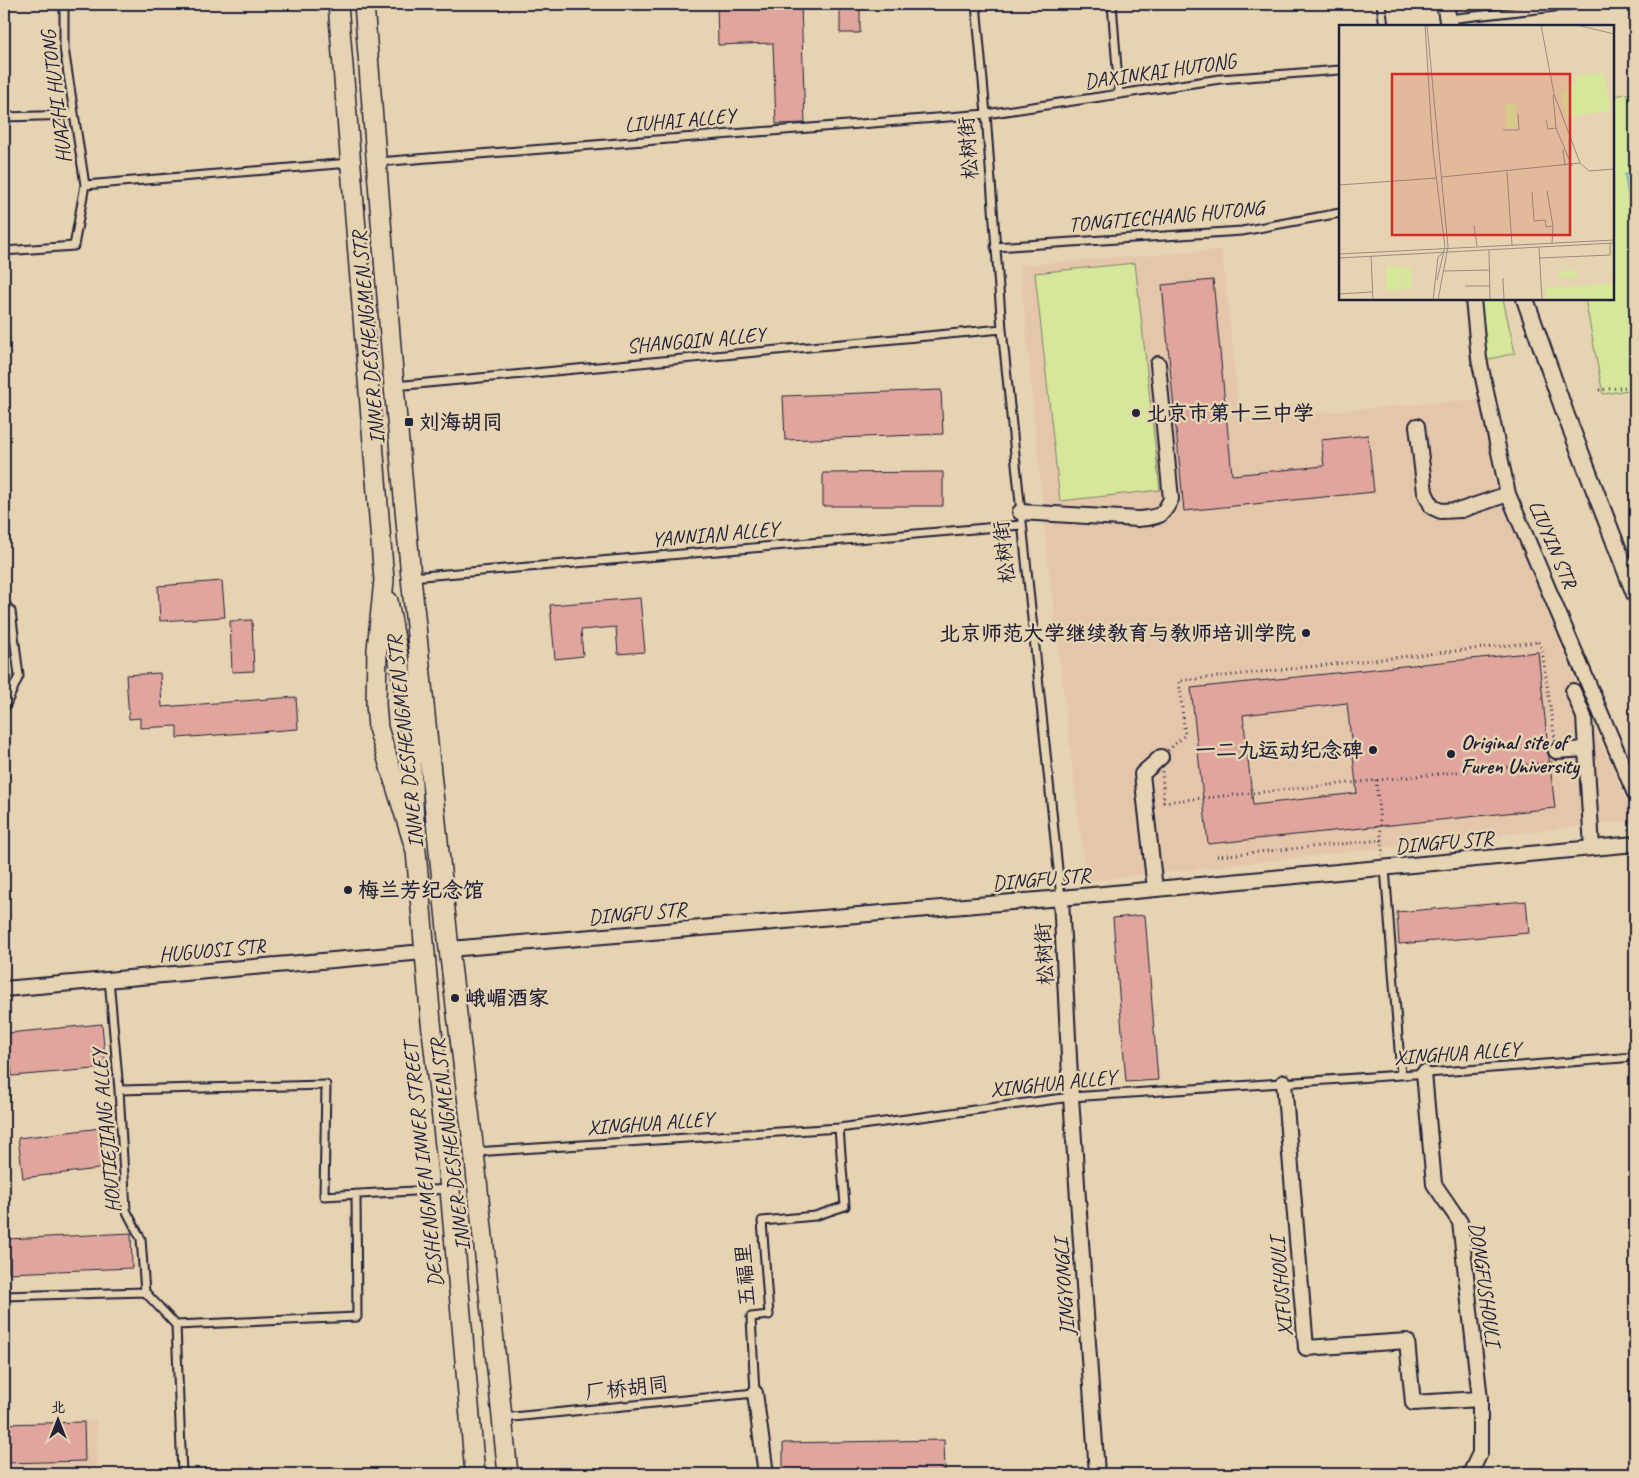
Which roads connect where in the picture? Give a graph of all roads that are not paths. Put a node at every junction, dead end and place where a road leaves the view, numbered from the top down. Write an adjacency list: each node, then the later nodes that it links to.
1 (64, 4): 13 (lane, HUAZHI HUTONG)
2 (338, 4): 16 (main road, DESHENGMEN INNER STREET)
3 (364, 4): 15 (main road, INNER DESHENGMEN STR)
4 (976, 4): 12 (lane, 松树街)
5 (1112, 4): 11 (lane)
6 (1381, 4): 9 (lane)
7 (1582, 4): 8 (lane)
8 (1448, 16)
9 (1384, 25)
10 (1339, 70): 11 (lane, DAXINKAI HUTONG)
11 (1119, 94): 12 (lane, DAXINKAI HUTONG)
12 (986, 114): 15 (lane, LIUHAI ALLEY); 19 (lane, 松树街)
13 (74, 115): 14 (lane); 17 (lane, HUAZHI HUTONG)
14 (4, 117)
15 (376, 162): 16 (main road); 25 (main road, INNER DESHENGMEN STR)
16 (351, 163): 17 (lane); 30 (main road, DESHENGMEN INNER STREET)
17 (84, 185): 20 (lane, HUAZHI HUTONG)
18 (1339, 212): 19 (lane, TONGTIECHANG HUTONG)
19 (995, 247): 23 (lane, 松树街)
20 (4, 251)
21 (1473, 300): 27 (street, LIUYIN STR)
22 (1525, 300): 31 (street)
23 (1002, 330): 25 (lane, SHANGQIN ALLEY); 28 (lane, 松树街)
24 (1158, 364): 28 (street)
25 (394, 386): 29 (main road, INNER DESHENGMEN STR)
26 (1417, 426): 27 (street)
27 (1508, 494): 38 (street, LIUYIN STR)
28 (1021, 519): 29 (lane, YANNIAN ALLEY); 45 (lane, 松树街)
29 (411, 577): 41 (main road, INNER DESHENGMEN STR)
30 (384, 580): 42 (main road, DESHENGMEN INNER STREET); 42 (main road, DESHENGMEN INNER STREET)
31 (1635, 594)
32 (4, 603): 34 (lane)
33 (1573, 691): 35 (street)
34 (4, 709)
35 (1586, 749): 36 (street); 40 (street)
36 (1556, 751)
37 (1161, 757): 44 (street)
38 (1635, 794)
39 (1635, 844): 40 (street, DINGFU STR)
40 (1592, 848): 43 (street, DINGFU STR)
41 (439, 850): 42 (main road); 46 (main road, INNER DESHENGMEN STR)
42 (416, 851): 47 (main road, DESHENGMEN INNER STREET)
43 (1385, 868): 44 (street, DINGFU STR); 54 (lane)
44 (1155, 889): 45 (street, DINGFU STR)
45 (1061, 898): 46 (street, DINGFU STR); 57 (street, 松树街)
46 (449, 949): 47 (main road); 50 (main road, INNER DESHENGMEN STR)
47 (424, 952): 48 (street, HUGUOSI STR); 51 (main road, DESHENGMEN INNER STREET)
48 (109, 979): 49 (street, HUGUOSI STR); 56 (lane, HOUTIEJIANG ALLEY)
49 (4, 989)
50 (458, 1020): 51 (main road); 59 (main road, INNER DESHENGMEN STR)
51 (431, 1022): 60 (main road, DESHENGMEN INNER STREET)
52 (1635, 1057): 53 (lane, XINGHUA ALLEY)
53 (1424, 1073): 54 (lane, XINGHUA ALLEY); 66 (street, DONGFUSHOULI)
54 (1401, 1075): 55 (lane, XINGHUA ALLEY)
55 (1284, 1082): 57 (lane, XINGHUA ALLEY); 66 (street, XIFUSHOULI)
56 (119, 1090): 61 (lane); 62 (lane, HOUTIEJIANG ALLEY)
57 (1071, 1097): 58 (lane, XINGHUA ALLEY); 72 (street, JINGYONGLI)
58 (839, 1128): 59 (lane, XINGHUA ALLEY); 65 (lane, 五福里)
59 (474, 1152): 67 (main road, INNER DESHENGMEN STR)
60 (450, 1189): 61 (lane); 69 (main road, DESHENGMEN INNER STREET)
61 (356, 1194): 64 (lane)
62 (145, 1292): 63 (lane); 64 (lane)
63 (4, 1296)
64 (176, 1325): 68 (lane)
65 (755, 1393): 67 (lane, 厂桥胡同); 71 (street, 五福里)
66 (1480, 1399): 73 (street, DONGFUSHOULI)
67 (502, 1418): 70 (main road, INNER DESHENGMEN STR)
68 (182, 1474)
69 (475, 1474)
70 (508, 1474)
71 (766, 1474)
72 (1097, 1474)
73 (1470, 1474)

